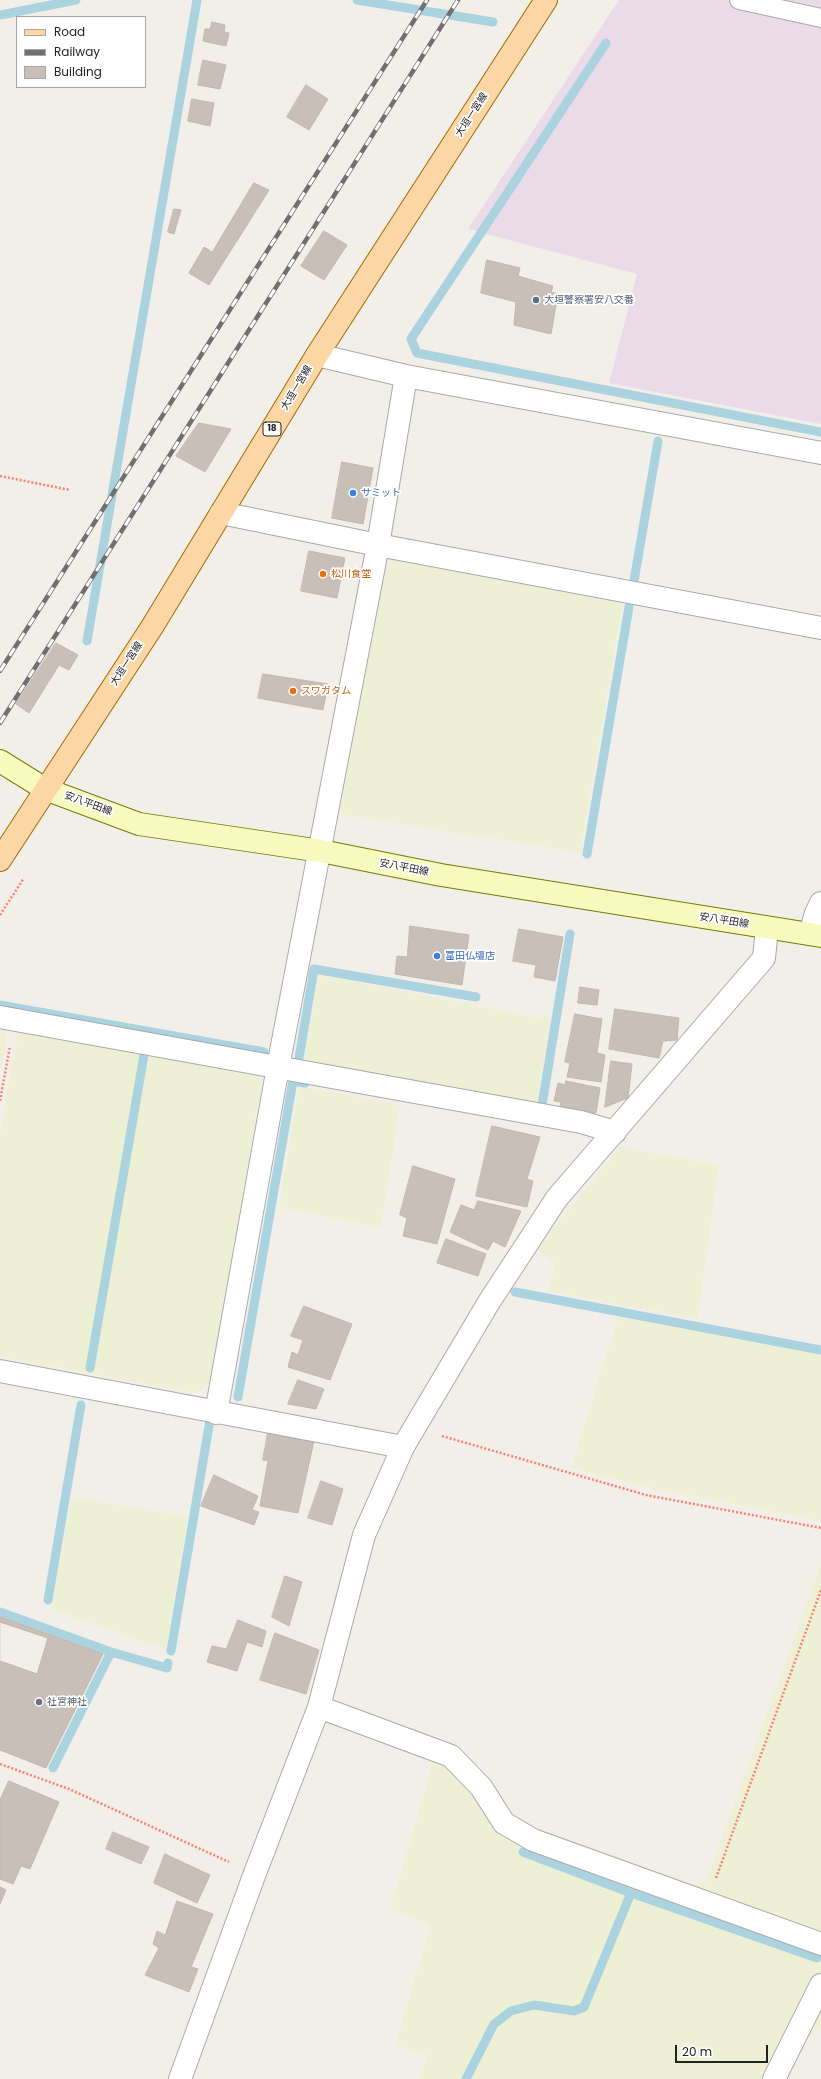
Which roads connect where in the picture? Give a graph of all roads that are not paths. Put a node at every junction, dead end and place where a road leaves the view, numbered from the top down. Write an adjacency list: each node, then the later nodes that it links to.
1 (546, 0): 4 (main road, 大垣一宮線 / 18)
2 (739, 0): 3 (lane)
3 (821, 18)
4 (317, 355): 5 (street); 7 (main road, 大垣一宮線 / 18)
5 (406, 376): 6 (street); 8 (street)
6 (821, 453)
7 (221, 513): 8 (street); 11 (main road, 大垣一宮線 / 18)
8 (378, 545): 9 (street); 12 (street)
9 (821, 628)
10 (0, 761): 11 (main road, 安八平田線)
11 (45, 789): 12 (main road, 安八平田線); 13 (main road, 大垣一宮線 / 18)
12 (320, 851): 15 (main road, 安八平田線); 18 (street)
13 (0, 860)
14 (821, 903): 16 (street)
15 (767, 928): 16 (main road, 安八平田線); 19 (street)
16 (816, 935)
17 (7, 1018): 18 (street)
18 (278, 1067): 19 (street); 21 (street)
19 (616, 1132): 22 (street)
20 (0, 1371): 21 (street)
21 (216, 1413): 22 (street)
22 (403, 1447): 23 (street)
23 (319, 1707): 24 (street); 26 (street)
24 (821, 1944)
25 (821, 1985): 27 (street)
26 (180, 2079)
27 (774, 2079)

